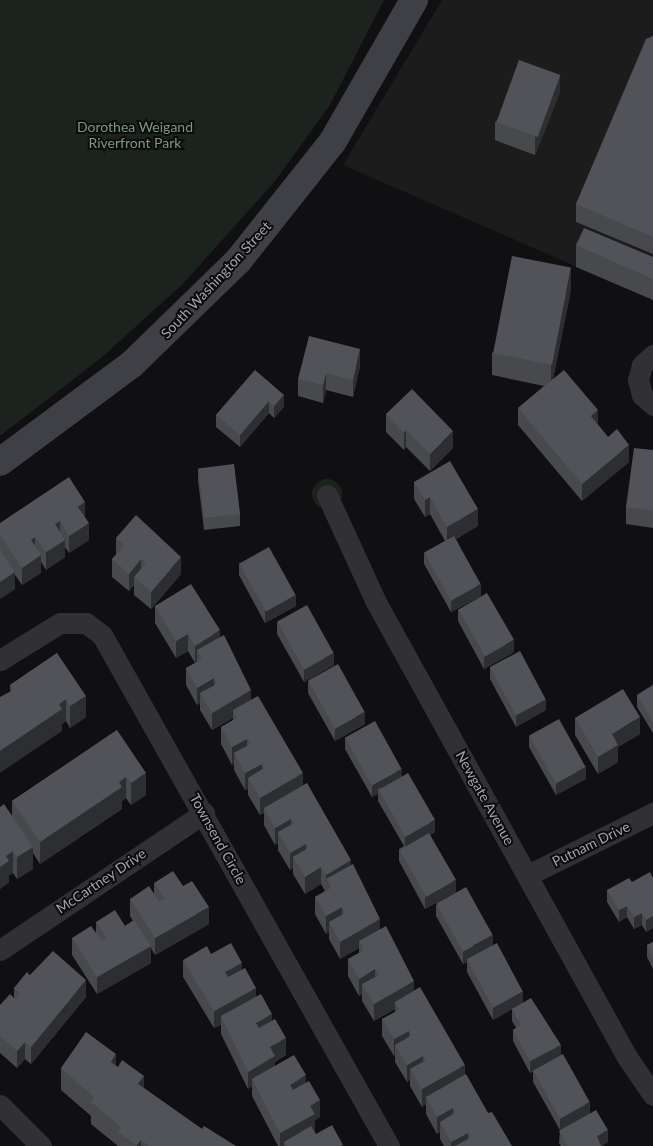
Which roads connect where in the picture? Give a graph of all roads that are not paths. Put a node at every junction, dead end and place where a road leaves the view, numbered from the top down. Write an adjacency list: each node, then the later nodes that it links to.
1 (414, 0): 4 (main road, South Washington Street)
2 (653, 355): 3 (street)
3 (653, 405)
4 (0, 462)
5 (327, 495): 9 (street, Newgate Avenue)
6 (0, 660): 7 (street, Townsend Circle)
7 (204, 813): 10 (street, McCartney Drive); 14 (street, Townsend Circle)
8 (653, 813): 9 (street, Putnam Drive)
9 (528, 875): 11 (street, Newgate Avenue)
10 (0, 950)
11 (653, 1095)
12 (0, 1105): 13 (street)
13 (41, 1146)
14 (389, 1146)

